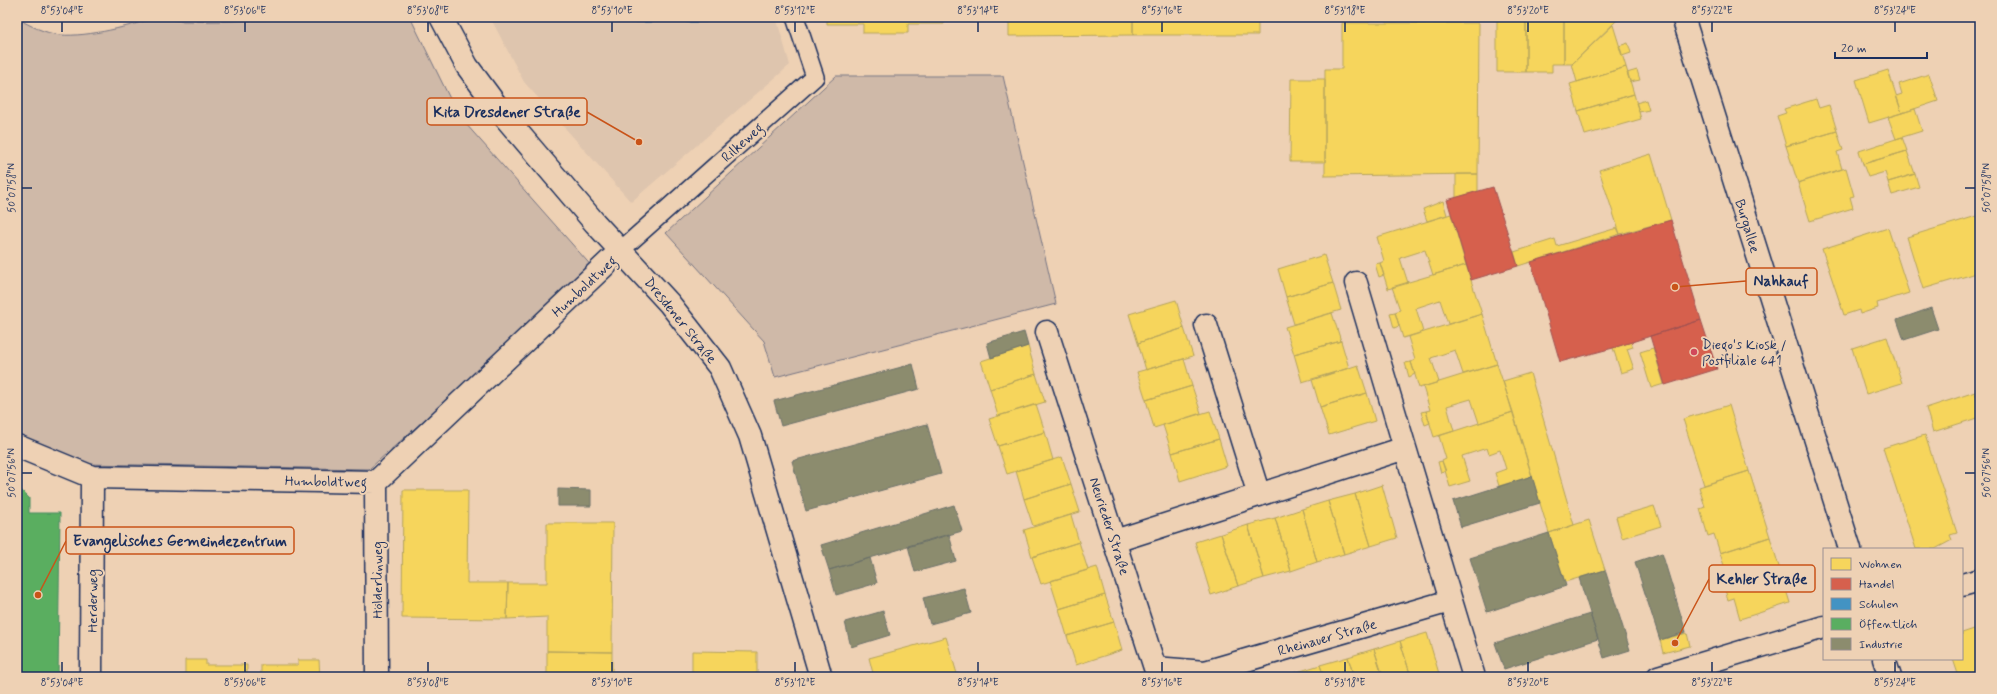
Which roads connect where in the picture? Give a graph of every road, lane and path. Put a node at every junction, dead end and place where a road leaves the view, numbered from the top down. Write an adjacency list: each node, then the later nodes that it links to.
1 (441, 17): 4 (street, Dresdener Straße)
2 (795, 17): 4 (lane, Rilkeweg)
3 (1683, 17): 14 (street, Burgallee)
4 (622, 250): 11 (street, Humboldtweg); 23 (street, Dresdener Straße)
5 (1356, 283): 9 (street)
6 (1206, 325): 12 (street)
7 (1046, 332): 13 (street, Neurieder Straße)
8 (17, 446): 10 (street, Humboldtweg)
9 (1405, 448): 12 (street); 17 (street)
10 (92, 477): 11 (street, Humboldtweg); 21 (street, Herderweg)
11 (376, 482): 22 (street, Hölderlinweg)
12 (1259, 495): 13 (street)
13 (1114, 541): 20 (street, Neurieder Straße)
14 (1850, 548)
15 (1980, 580): 16 (street)
16 (1963, 585)
17 (1450, 601): 20 (street, Rheinauer Straße); 24 (street)
18 (1823, 627): 25 (street)
19 (1884, 660): 26 (street)
20 (1205, 675)
21 (91, 677)
22 (377, 677)
23 (821, 677)
24 (1474, 677)
25 (1658, 677)
26 (1890, 677)

